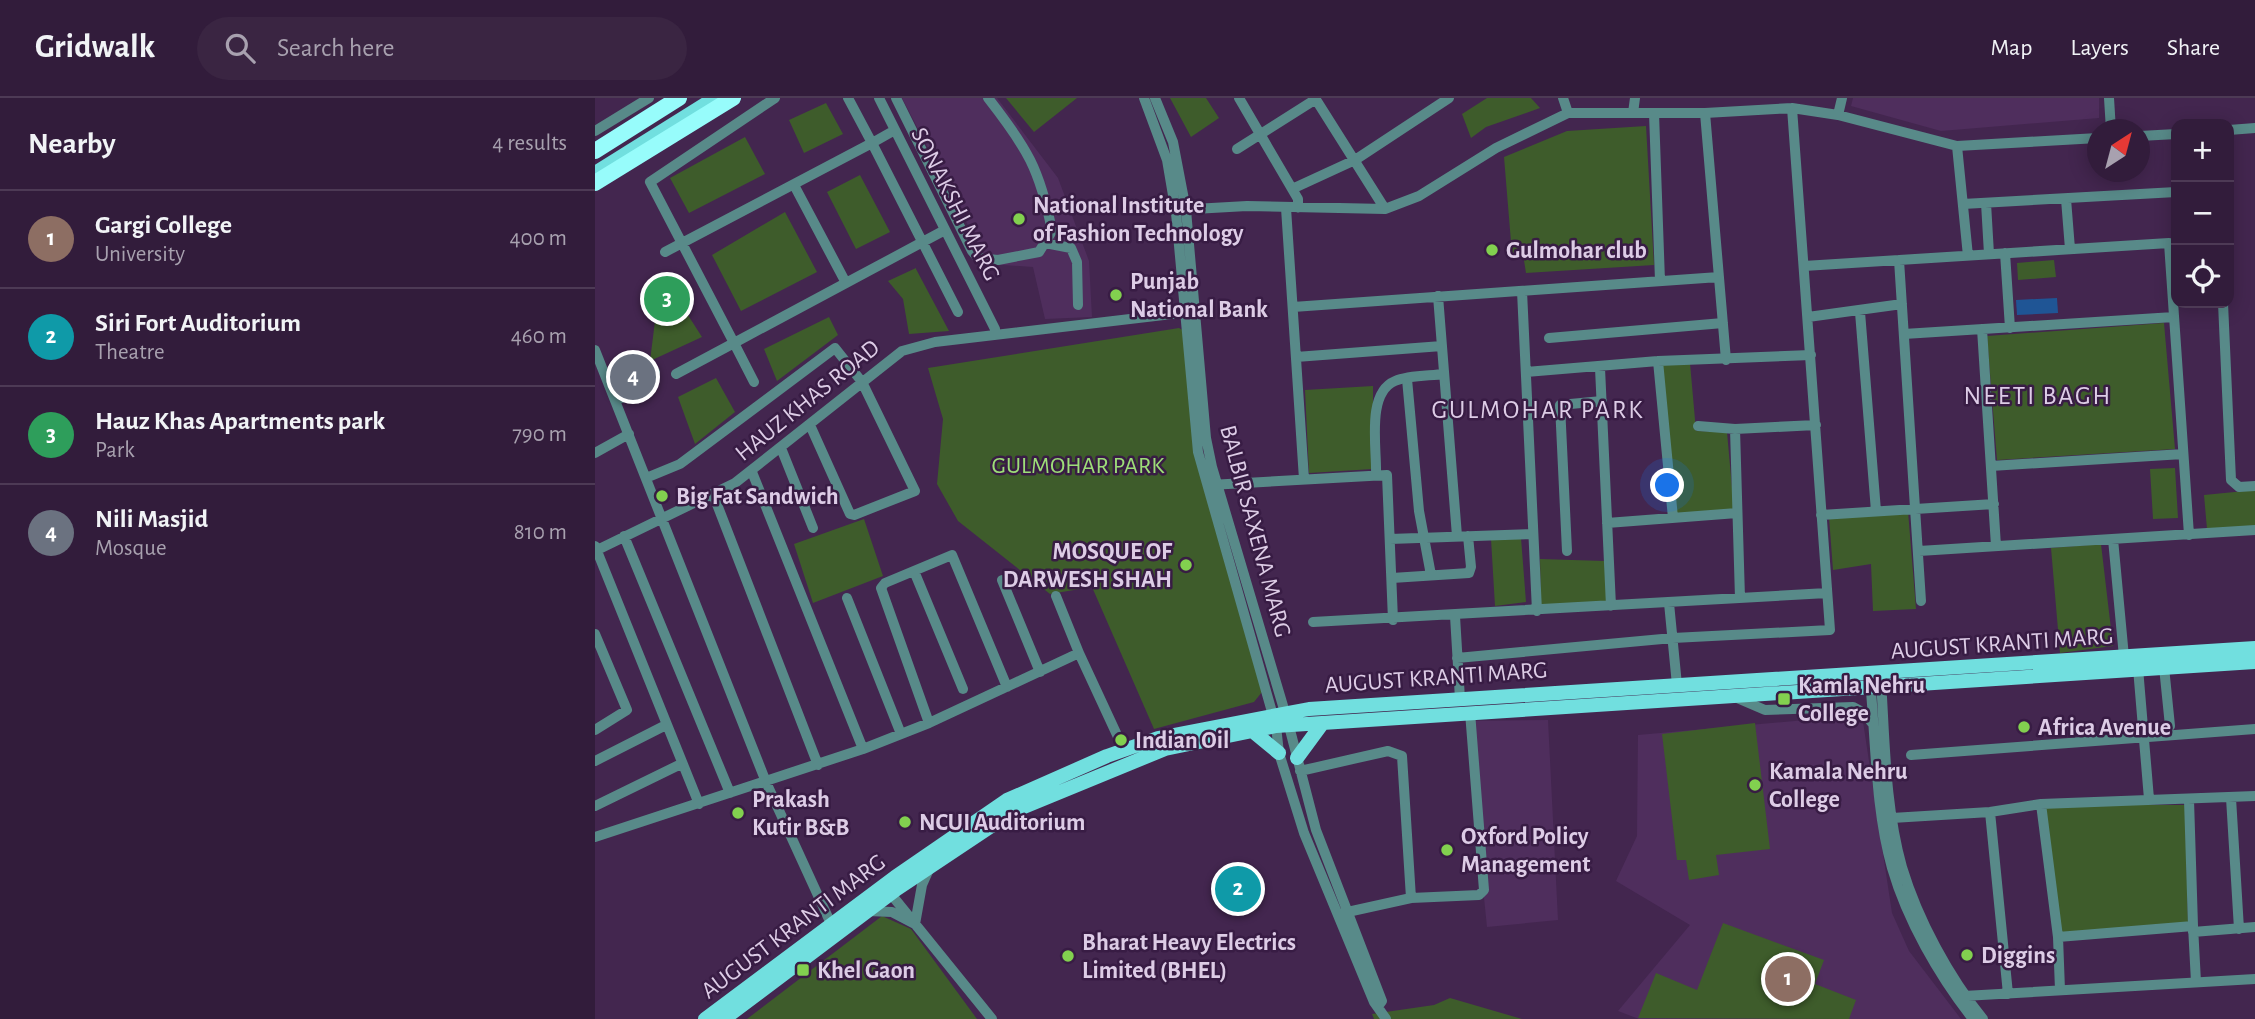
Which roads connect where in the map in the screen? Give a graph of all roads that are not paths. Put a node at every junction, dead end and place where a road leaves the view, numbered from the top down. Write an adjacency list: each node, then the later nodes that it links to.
1 (649, 98): 31 (street)
2 (679, 98): 39 (highway)
3 (715, 98): 41 (main road)
4 (733, 98): 42 (highway)
5 (775, 98): 55 (street)
6 (848, 98): 36 (street)
7 (879, 98): 29 (street, SONAKSHI MARG)
8 (896, 98): 54 (street)
9 (988, 98): 54 (street)
10 (1144, 98): 51 (street, BALBIR SAXENA MARG)
11 (1155, 98): 51 (street, BALBIR SAXENA MARG)
12 (1239, 98): 33 (street)
13 (1315, 98): 33 (street); 40 (street)
14 (1449, 98): 40 (street)
15 (1563, 98): 22 (street)
16 (1635, 98): 23 (street)
17 (1726, 98): 21 (street)
18 (1842, 98): 26 (street)
19 (2109, 98): 27 (street)
20 (1788, 105): 21 (street); 26 (street); 62 (street)
21 (1728, 112): 25 (street)
22 (1568, 113): 23 (street); 50 (street)
23 (1633, 113): 24 (street)
24 (1654, 113): 25 (street); 64 (street)
25 (1705, 113): 63 (street)
26 (1838, 115): 37 (street)
27 (2110, 119)
28 (2255, 128): 30 (street)
29 (895, 130): 36 (street); 52 (street, SONAKSHI MARG)
30 (2234, 130)
31 (595, 131)
32 (2171, 134): 34 (street)
33 (1260, 135): 38 (street); 44 (street)
34 (2150, 135)
35 (2087, 139): 37 (street)
36 (872, 144): 43 (street); 53 (street)
37 (1957, 146): 48 (street)
38 (1237, 149)
39 (595, 151)
40 (1355, 160): 44 (street); 50 (street)
41 (595, 173)
42 (595, 183)
43 (794, 185): 55 (street); 65 (street)
44 (1292, 189): 49 (street)
45 (2171, 192): 46 (street)
46 (2066, 199): 47 (street); 56 (street)
47 (1986, 203): 48 (street); 59 (street)
48 (1963, 204): 60 (street)
49 (1292, 208): 50 (street); 51 (street); 70 (street)
50 (1385, 209)
51 (1181, 210): 73 (street, BALBIR SAXENA MARG)
52 (945, 230): 53 (street); 78 (street, SONAKSHI MARG)
53 (921, 243): 65 (street); 72 (street)
54 (1045, 243): 69 (street)
55 (681, 244): 57 (street); 83 (street)
56 (2070, 249): 58 (street); 76 (street)
57 (665, 251)
58 (2005, 253): 59 (street); 79 (street)
59 (1989, 254): 60 (street)
60 (1968, 256): 61 (street)
61 (1899, 260): 62 (street); 68 (street)
62 (1804, 266): 75 (street)
63 (1719, 277): 64 (street); 77 (street)
64 (1660, 281): 66 (street)
65 (846, 284): 83 (street)
66 (1522, 290): 67 (street); 92 (street)
67 (1439, 296): 70 (street); 84 (street)
68 (1902, 304): 74 (street); 81 (street)
69 (1078, 305)
70 (1293, 307): 87 (street)
71 (2223, 308): 114 (street)
72 (958, 312)
73 (1189, 312): 97 (street, HAUZ KHAS ROAD); 113 (street, BALBIR SAXENA MARG)
74 (1860, 312): 75 (street); 118 (street)
75 (1808, 317): 86 (street)
76 (2174, 317): 79 (street); 107 (street)
77 (1723, 323): 82 (street); 88 (street)
78 (995, 328)
79 (2010, 328): 80 (street)
80 (1982, 329): 81 (street); 108 (street)
81 (1904, 334): 117 (street)
82 (1549, 338)
83 (734, 343): 93 (street); 96 (street)
84 (1442, 346): 87 (street); 94 (street)
85 (595, 349): 98 (street)
86 (1811, 355): 88 (street); 101 (street)
87 (1296, 357): 112 (street)
88 (1726, 360): 89 (street)
89 (1658, 361): 90 (street); 122 (street)
90 (1600, 368): 92 (street); 99 (street)
91 (655, 372): 98 (street)
92 (1526, 372): 126 (street)
93 (676, 374)
94 (1444, 374): 95 (street); 129 (street)
95 (1407, 379): 110 (street); 130 (street)
96 (754, 382)
97 (862, 382): 100 (street, HAUZ KHAS ROAD); 100 (street); 111 (street)
98 (617, 400): 104 (street)
99 (1602, 401): 123 (street); 135 (street)
100 (810, 425): 105 (street, HAUZ KHAS ROAD)
101 (1816, 425): 103 (street); 120 (street)
102 (1698, 426): 103 (street)
103 (1735, 429): 119 (street)
104 (629, 434): 106 (street); 111 (street)
105 (781, 448): 109 (street, HAUZ KHAS ROAD); 124 (street)
106 (595, 453)
107 (2183, 454): 108 (street); 127 (street)
108 (1991, 466): 116 (street)
109 (752, 472): 115 (street, HAUZ KHAS ROAD); 180 (street)
110 (1376, 474): 112 (street); 131 (street)
111 (646, 478): 121 (street)
112 (1304, 480): 113 (street)
113 (1213, 485): 169 (street, BALBIR SAXENA MARG)
114 (2255, 486)
115 (713, 494): 121 (street, HAUZ KHAS ROAD); 187 (street)
116 (1994, 504): 117 (street); 133 (street)
117 (1916, 509): 118 (street); 136 (street)
118 (1876, 511): 120 (street)
119 (1737, 513): 122 (street); 144 (street)
120 (1821, 514): 141 (street)
121 (662, 516): 128 (street, HAUZ KHAS ROAD); 188 (street)
122 (1673, 518): 123 (street)
123 (1607, 523): 147 (street)
124 (813, 528)
125 (2255, 530): 127 (street)
126 (1533, 534): 129 (street); 148 (street)
127 (2189, 534): 132 (street)
128 (624, 536): 134 (street, HAUZ KHAS ROAD); 189 (street)
129 (1463, 536): 130 (street); 138 (street)
130 (1426, 537): 131 (street); 138 (street)
131 (1390, 539): 139 (street)
132 (2113, 539): 133 (street); 157 (street)
133 (1996, 546): 136 (street)
134 (596, 549): 172 (street)
135 (1567, 551)
136 (1919, 551): 145 (street)
137 (914, 571): 164 (street); 165 (street); 170 (street)
138 (1431, 575): 139 (street)
139 (1392, 578): 150 (street)
140 (1002, 580): 161 (street)
141 (1827, 593): 144 (street); 153 (street)
142 (1056, 596): 155 (street)
143 (847, 598): 178 (street)
144 (1740, 598): 146 (street)
145 (1921, 601)
146 (1669, 603): 147 (street); 153 (street)
147 (1611, 606): 148 (street)
148 (1537, 611): 149 (street)
149 (1455, 616): 150 (street); 156 (street)
150 (1394, 620): 151 (street)
151 (1313, 622)
152 (595, 634): 177 (street)
153 (1672, 638): 156 (street); 163 (street)
154 (2255, 648): 157 (main road, AUGUST KRANTI MARG)
155 (1079, 653): 161 (street); 181 (street)
156 (1457, 657): 167 (street)
157 (2124, 657): 162 (main road, AUGUST KRANTI MARG)
158 (2255, 662): 159 (main road, AUGUST KRANTI MARG)
159 (2164, 667): 160 (main road, AUGUST KRANTI MARG); 174 (street)
160 (2138, 668): 162 (main road, AUGUST KRANTI MARG); 179 (street)
161 (1040, 671): 164 (street)
162 (1875, 680): 163 (main road, AUGUST KRANTI MARG); 166 (main road, AUGUST KRANTI MARG); 173 (street); 198 (street)
163 (1677, 685): 167 (main road, AUGUST KRANTI MARG)
164 (1007, 687): 170 (street)
165 (963, 689)
166 (1730, 695): 168 (main road, AUGUST KRANTI MARG); 173 (street)
167 (1460, 699): 169 (main road, AUGUST KRANTI MARG)
168 (1470, 712): 171 (main road, AUGUST KRANTI MARG); 202 (street)
169 (1281, 720): 171 (main road, AUGUST KRANTI MARG); 175 (main road, AUGUST KRANTI MARG); 181 (main road, AUGUST KRANTI MARG); 182 (street); 186 (street)
170 (929, 723): 178 (street)
171 (1322, 724): 186 (main road)
172 (666, 725): 184 (street); 185 (street)
173 (1874, 725): 220 (street)
174 (2170, 726)
175 (1250, 729): 182 (main road); 200 (main road, AUGUST KRANTI MARG)
176 (2255, 729): 179 (street)
177 (595, 730)
178 (901, 734): 180 (street)
179 (2144, 735): 183 (street); 192 (street)
180 (863, 749): 187 (street)
181 (1124, 750): 201 (main road, AUGUST KRANTI MARG)
182 (1279, 753): 204 (street)
183 (1911, 755)
184 (595, 761)
185 (681, 764): 194 (street); 196 (street)
186 (1299, 764): 202 (street); 204 (street)
187 (818, 765): 188 (street)
188 (766, 782): 189 (street); 206 (street)
189 (730, 793): 194 (street)
190 (2255, 796): 191 (street)
191 (2231, 798): 193 (street); 209 (street)
192 (2149, 799): 193 (street); 195 (street)
193 (2189, 800): 208 (street)
194 (699, 804): 199 (street)
195 (2041, 804): 197 (street); 210 (street)
196 (595, 806)
197 (1990, 812): 198 (street); 214 (street)
198 (1892, 818): 215 (street)
199 (595, 837)
200 (932, 864): 201 (main road, AUGUST KRANTI MARG); 205 (street)
201 (887, 890): 203 (main road, AUGUST KRANTI MARG); 205 (street); 206 (main road, AUGUST KRANTI MARG)
202 (1411, 898): 204 (street)
203 (868, 911): 205 (street); 217 (main road, AUGUST KRANTI MARG)
204 (1344, 913): 219 (street)
205 (915, 924): 218 (street)
206 (832, 926): 216 (main road, AUGUST KRANTI MARG)
207 (2255, 927): 209 (street)
208 (2193, 929): 209 (street); 210 (street); 212 (street)
209 (2239, 929)
210 (2058, 937): 213 (street)
211 (2255, 979): 212 (street)
212 (2196, 982): 213 (street)
213 (2060, 990): 214 (street)
214 (2008, 993): 215 (street)
215 (1964, 996): 221 (street)
216 (705, 1019)
217 (724, 1019)
218 (992, 1019)
219 (1387, 1019)
220 (1973, 1019)
221 (1983, 1019)

